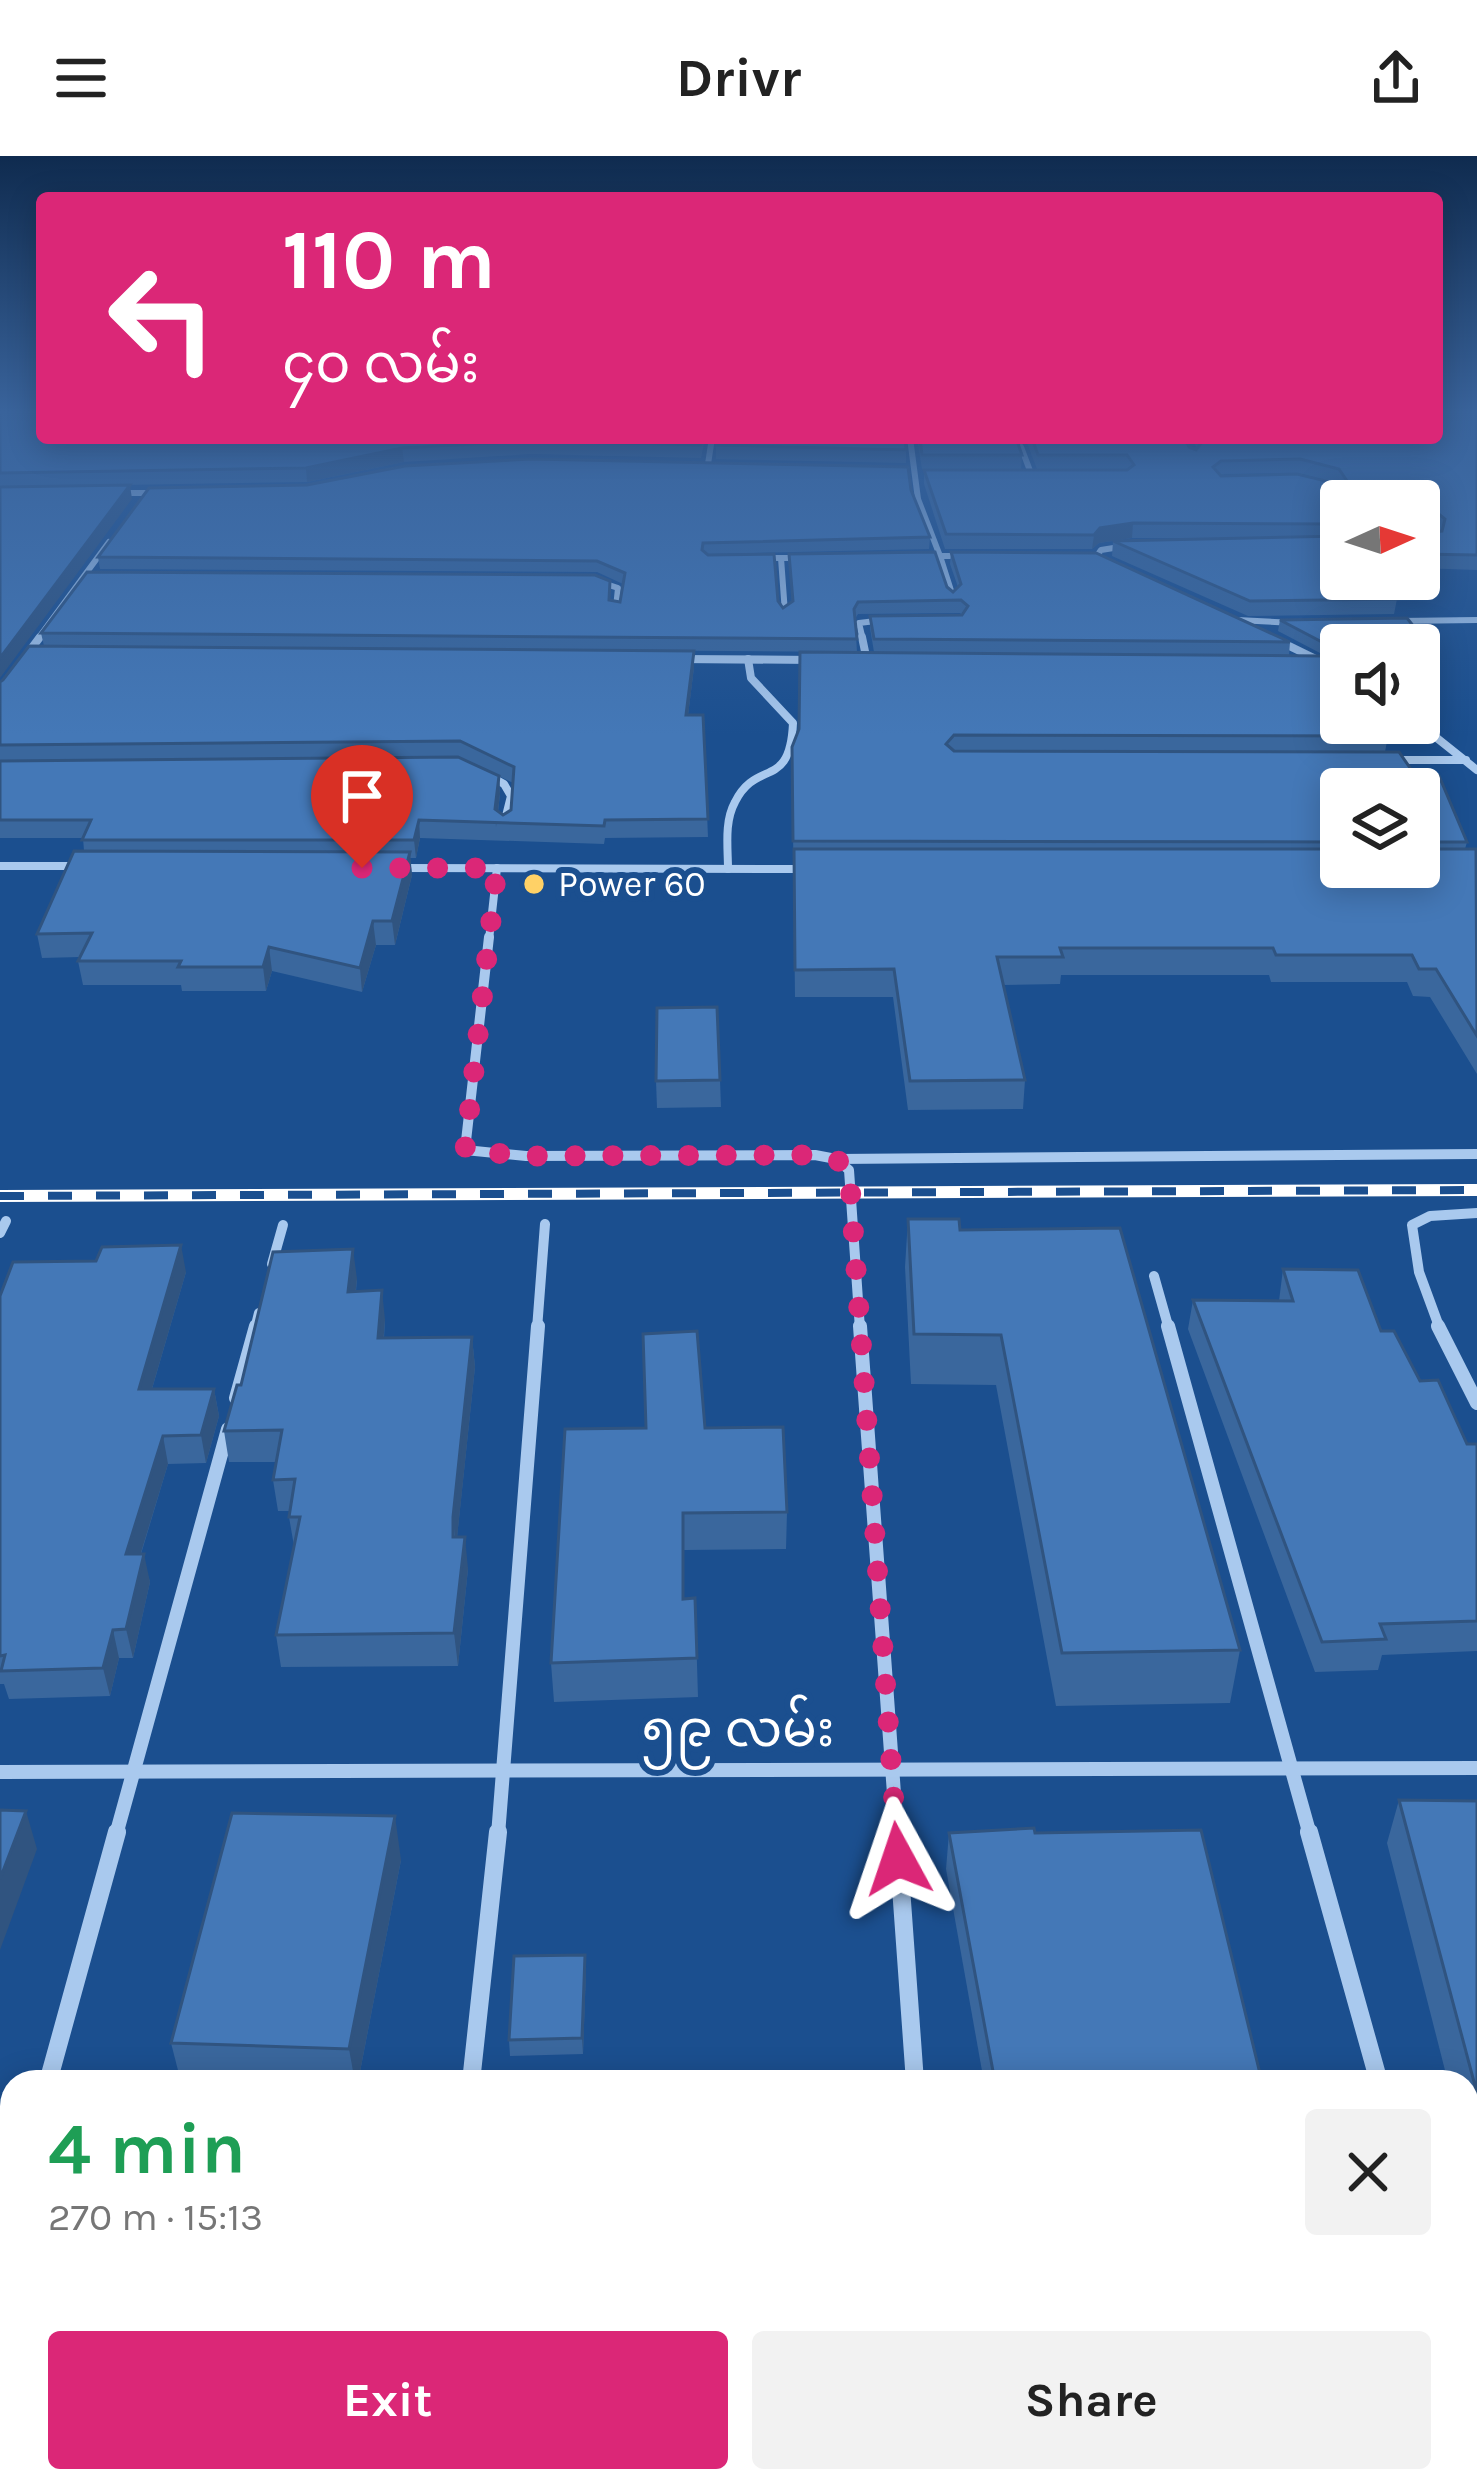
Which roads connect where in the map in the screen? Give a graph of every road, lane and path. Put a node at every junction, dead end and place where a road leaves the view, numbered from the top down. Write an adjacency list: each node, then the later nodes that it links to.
1 (928, 517): 5 (street)
2 (121, 526): 13 (street)
3 (1132, 545): 8 (street)
4 (917, 556): 5 (street)
5 (940, 556): 6 (street); 16 (street)
6 (980, 556)
7 (1082, 557): 8 (street)
8 (1096, 557): 12 (street)
9 (781, 558): 10 (street); 11 (street); 18 (street)
10 (804, 558)
11 (745, 559)
12 (1116, 565)
13 (83, 576): 14 (street); 25 (street)
14 (107, 576)
15 (574, 580): 17 (street)
16 (953, 597)
17 (616, 608)
18 (785, 614)
19 (1224, 614): 24 (street)
20 (894, 620): 31 (street)
21 (1477, 620): 22 (street)
22 (1384, 622)
23 (1315, 623): 24 (street)
24 (1246, 624): 33 (street)
25 (27, 654): 26 (street); 34 (street)
26 (50, 654)
27 (678, 659): 28 (street)
28 (748, 659): 29 (street); 45 (street)
29 (819, 660)
30 (843, 661): 31 (street)
31 (867, 661): 32 (street)
32 (890, 661)
33 (1302, 663)
34 (13, 673)
35 (1440, 740): 37 (street)
36 (1373, 760): 37 (street)
37 (1466, 760): 39 (street)
38 (476, 770): 40 (street)
39 (1477, 770)
40 (504, 825)
41 (0, 866): 42 (street)
42 (95, 866)
43 (379, 868): 44 (street)
44 (497, 868): 45 (street); 48 (street)
45 (728, 868): 46 (street)
46 (822, 868)
47 (1477, 1154): 48 (street)
48 (836, 1159): 58 (street)
49 (1477, 1213): 55 (street)
50 (544, 1224): 61 (street)
51 (283, 1225): 52 (street)
52 (271, 1270)
53 (1154, 1276): 56 (street)
54 (264, 1293): 60 (street)
55 (1477, 1403)
56 (1294, 1768): 57 (street, ၅၉ လမ်း); 58 (street, ၅၉ လမ်း); 65 (street)
57 (1477, 1768)
58 (892, 1770): 61 (street, ၅၉ လမ်း); 64 (street)
59 (0, 1772): 60 (street, ၅၉ လမ်း)
60 (136, 1772): 61 (street, ၅၉ လမ်း); 62 (street)
61 (505, 1772): 63 (street)
62 (51, 2070)
63 (472, 2070)
64 (914, 2070)
65 (1376, 2070)

